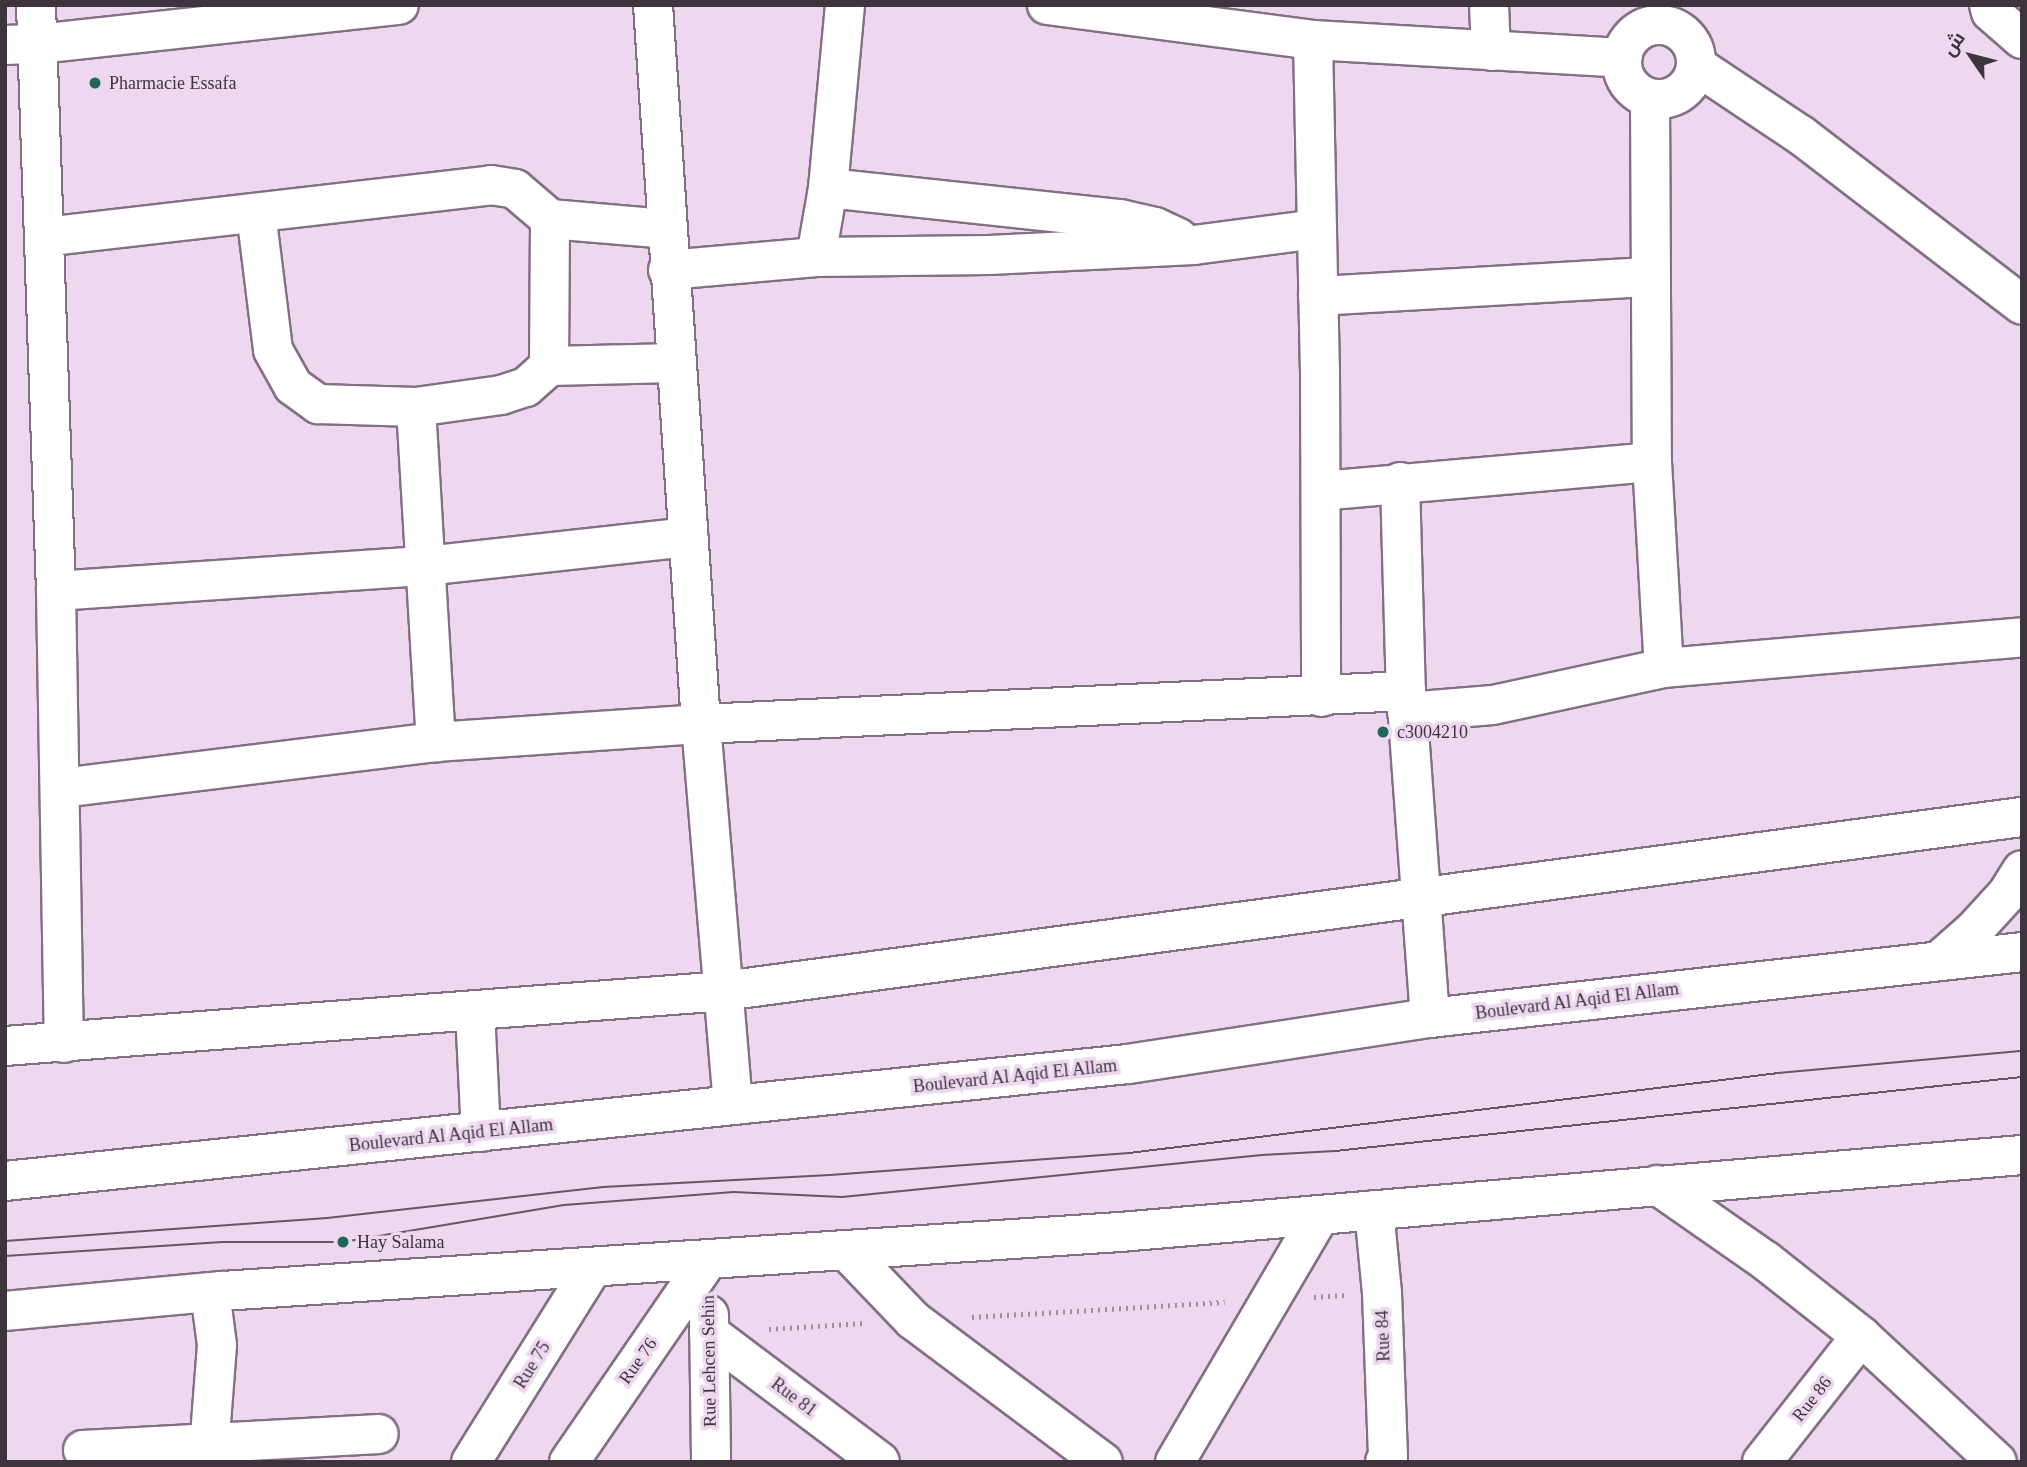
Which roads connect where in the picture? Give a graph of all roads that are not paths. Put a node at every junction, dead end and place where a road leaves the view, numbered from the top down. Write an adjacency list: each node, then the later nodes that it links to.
1 (36, 5): 11 (street)
2 (399, 5): 11 (street)
3 (653, 5): 19 (street)
4 (845, 5): 16 (street)
5 (1047, 5): 10 (street)
6 (1489, 5): 12 (street)
7 (1989, 5): 9 (street)
8 (1691, 19): 13 (street); 14 (street)
9 (2022, 39)
10 (1313, 40): 12 (street); 20 (street)
11 (22, 44): 21 (street)
12 (1491, 51): 13 (street)
13 (1622, 58): 15 (street)
14 (1697, 66): 15 (street); 27 (street)
15 (1650, 99): 25 (street)
16 (828, 188): 22 (street); 23 (street)
17 (256, 213): 18 (street); 21 (street); 30 (street)
18 (550, 219): 19 (street); 29 (street)
19 (666, 229): 24 (street)
20 (1317, 229): 22 (street); 26 (street)
21 (44, 237): 36 (street)
22 (1194, 245): 23 (street)
23 (816, 257): 24 (street)
24 (668, 270): 28 (street)
25 (1649, 277): 26 (street); 31 (street)
26 (1318, 296): 33 (street)
27 (2022, 305)
28 (676, 363): 29 (street); 34 (street)
29 (549, 366): 30 (street)
30 (416, 407): 35 (street)
31 (1652, 462): 32 (street); 38 (street)
32 (1400, 482): 33 (street); 40 (street)
33 (1321, 491): 39 (street)
34 (688, 537): 35 (street); 41 (street)
35 (425, 566): 36 (street); 42 (street)
36 (56, 591): 43 (street)
37 (2022, 637): 38 (street)
38 (1664, 668): 40 (street)
39 (1321, 697): 40 (street); 41 (street)
40 (1407, 701): 46 (street)
41 (701, 724): 42 (street); 49 (street)
42 (436, 742): 43 (street)
43 (61, 788): 52 (street)
44 (2022, 817): 46 (street)
45 (2022, 870): 48 (street)
46 (1421, 897): 49 (street); 51 (street)
47 (2022, 952): 48 (street, Boulevard Al Aqid El Allam)
48 (1940, 960): 51 (street, Boulevard Al Aqid El Allam)
49 (724, 991): 50 (street); 54 (street)
50 (475, 1011): 52 (street); 55 (street)
51 (1430, 1018): 54 (street, Boulevard Al Aqid El Allam)
52 (64, 1043): 53 (street)
53 (5, 1046)
54 (733, 1105): 55 (street, Boulevard Al Aqid El Allam)
55 (481, 1132): 57 (street, Boulevard Al Aqid El Allam)
56 (2022, 1155): 58 (street)
57 (5, 1181)
58 (1657, 1185): 59 (street); 67 (street)
59 (1374, 1210): 60 (street); 71 (street, Rue 84)
60 (1319, 1217): 61 (street); 77 (street)
61 (847, 1251): 62 (street); 76 (street)
62 (708, 1260): 63 (street); 66 (street, Rue Lehcen Sehin); 73 (street, Rue 76)
63 (593, 1268): 64 (street); 72 (street, Rue 75)
64 (210, 1292): 65 (street); 70 (street)
65 (5, 1311)
66 (709, 1332): 74 (street, Rue Lehcen Sehin); 75 (street, Rue 81)
67 (1861, 1336): 78 (street, Rue 86); 79 (street)
68 (379, 1434): 70 (street)
69 (83, 1450): 70 (street)
70 (209, 1452)
71 (1389, 1460)
72 (471, 1462)
73 (569, 1462)
74 (711, 1462)
75 (880, 1462)
76 (1103, 1462)
77 (1175, 1462)
78 (1762, 1462)
79 (1997, 1462)

